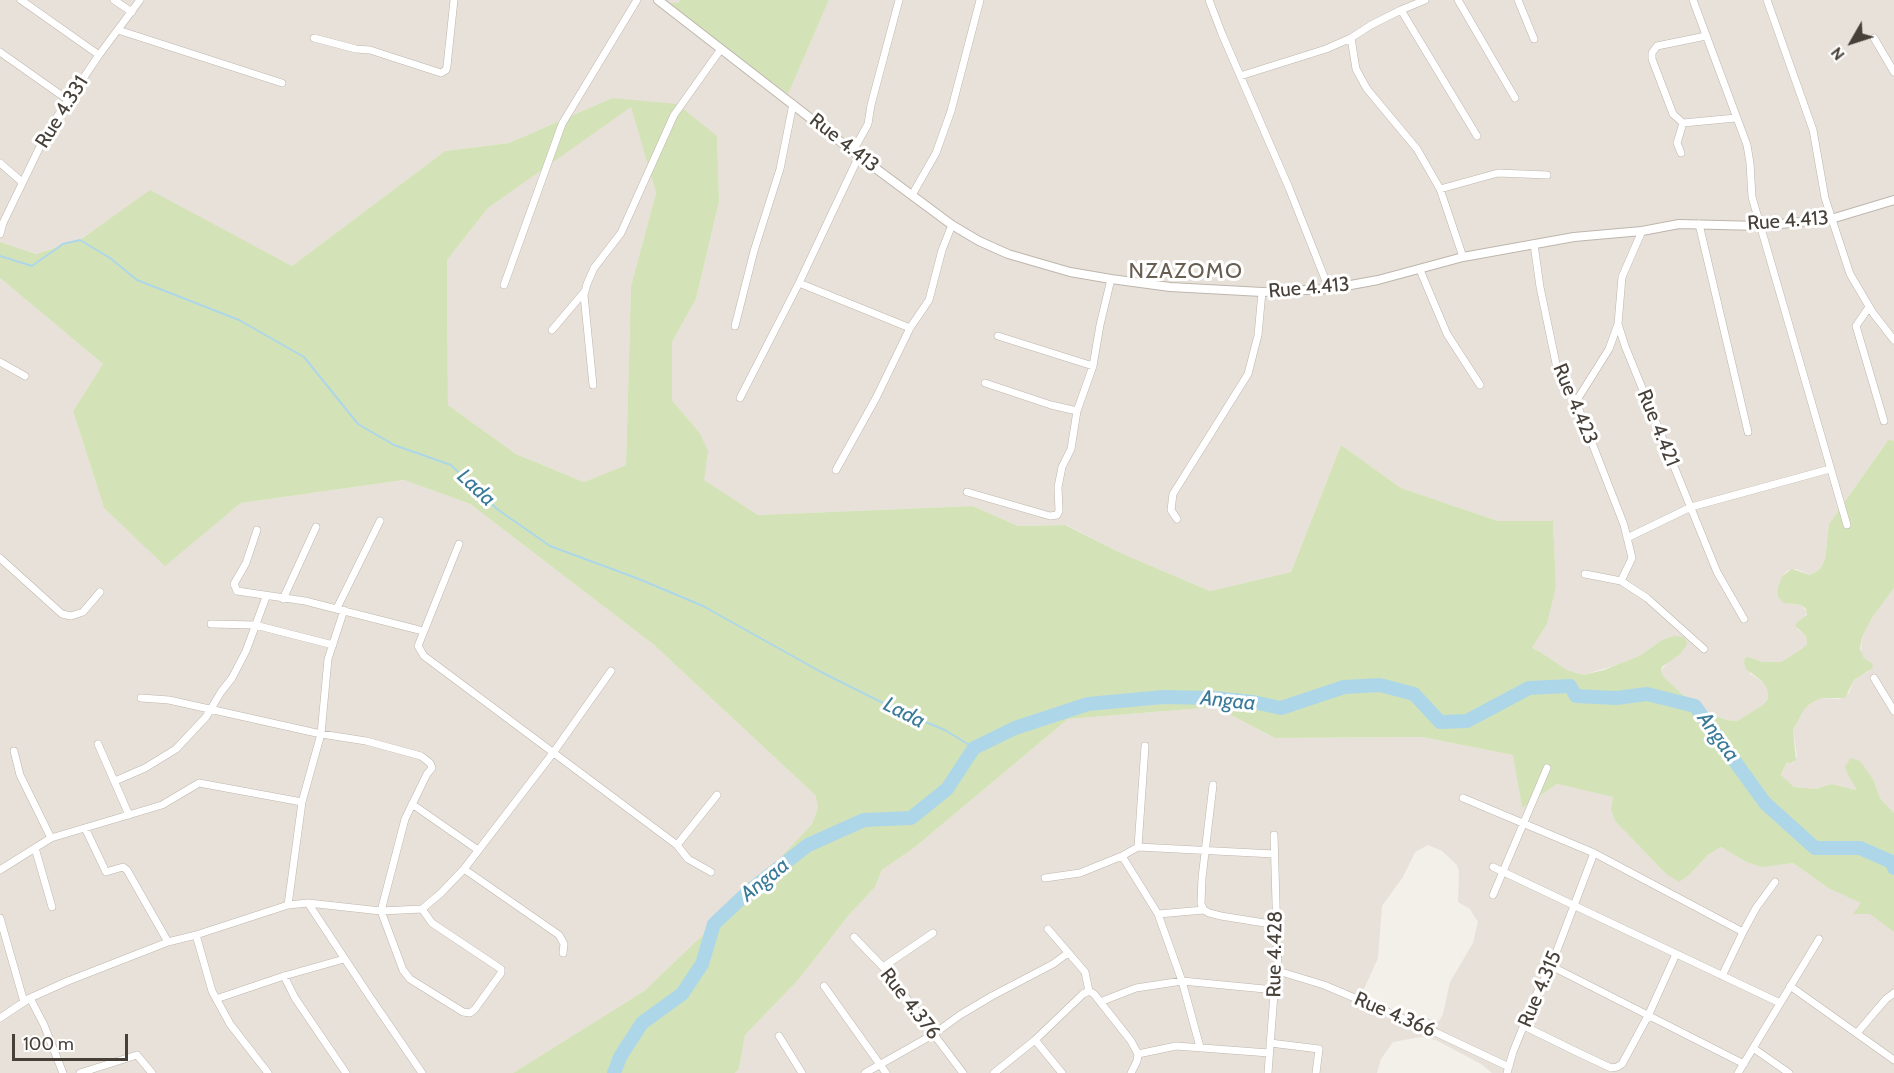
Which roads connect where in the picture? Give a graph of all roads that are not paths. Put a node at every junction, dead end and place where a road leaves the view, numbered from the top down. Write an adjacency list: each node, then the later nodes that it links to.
1 (21, 0): 26 (street)
2 (114, 0): 17 (street)
3 (140, 0): 17 (street, Rue 4.331)
4 (453, 0): 20 (street)
5 (637, 0): 55 (street)
6 (658, 0): 24 (street, Rue 4.413)
7 (899, 0): 37 (street)
8 (980, 0): 42 (street)
9 (1209, 0): 28 (street)
10 (1425, 0): 15 (street)
11 (1458, 0): 30 (street)
12 (1518, 0): 23 (street)
13 (1693, 0): 19 (street)
14 (1767, 0): 44 (street)
15 (1409, 3): 16 (street)
16 (1401, 10): 21 (street); 35 (street)
17 (132, 12): 18 (street, Rue 4.331)
18 (118, 30): 26 (street, Rue 4.331); 29 (street)
19 (1706, 36): 33 (street); 34 (street)
20 (314, 38)
21 (1351, 38): 28 (street); 41 (street)
22 (1874, 38): 27 (street)
23 (1534, 39)
24 (721, 49): 32 (street, Rue 4.413); 57 (street)
25 (0, 52): 31 (street)
26 (99, 54): 31 (street, Rue 4.331)
27 (1894, 72)
28 (1240, 76): 56 (street)
29 (282, 83)
30 (1515, 98)
31 (68, 100): 40 (street, Rue 4.331)
32 (793, 104): 37 (street, Rue 4.413); 61 (street)
33 (1736, 118): 34 (street); 47 (street)
34 (1683, 123): 36 (street)
35 (1477, 136)
36 (1681, 153)
37 (856, 154): 42 (street, Rue 4.413); 54 (street)
38 (0, 163): 40 (street)
39 (1547, 175): 41 (street)
40 (22, 182): 49 (street, Rue 4.331)
41 (1440, 189): 51 (street)
42 (912, 195): 46 (street, Rue 4.413)
43 (1894, 200): 44 (street, Rue 4.413)
44 (1831, 219): 47 (street, Rue 4.413); 59 (street)
45 (1699, 224): 47 (street, Rue 4.413); 48 (street, Rue 4.413); 76 (street)
46 (952, 225): 53 (street, Rue 4.413); 62 (street)
47 (1760, 226): 77 (street)
48 (1642, 231): 50 (street, Rue 4.413); 60 (street, Rue 4.421)
49 (0, 234)
50 (1534, 244): 51 (street, Rue 4.413); 73 (street, Rue 4.423)
51 (1463, 257): 52 (street, Rue 4.413)
52 (1420, 270): 56 (street, Rue 4.413); 71 (street)
53 (1112, 279): 58 (street, Rue 4.413); 67 (street)
54 (799, 284): 62 (street); 72 (street)
55 (504, 285)
56 (1329, 289): 58 (street, Rue 4.413)
57 (585, 291): 63 (street); 70 (street)
58 (1262, 292): 81 (street)
59 (1869, 307): 65 (street); 75 (street)
60 (1618, 324): 73 (street); 80 (street, Rue 4.421)
61 (735, 326)
62 (910, 328): 78 (street)
63 (552, 330)
64 (998, 336): 67 (street)
65 (1894, 340)
66 (0, 362): 68 (street)
67 (1093, 366): 74 (street)
68 (25, 376)
69 (985, 383): 74 (street)
70 (593, 385)
71 (1480, 385)
72 (740, 398)
73 (1577, 400): 86 (street, Rue 4.423)
74 (1077, 411): 79 (street)
75 (1884, 421)
76 (1748, 432)
77 (1830, 469): 80 (street); 83 (street)
78 (836, 470)
79 (967, 492)
80 (1690, 507): 86 (street); 95 (street, Rue 4.421)
81 (1177, 519)
82 (380, 521): 94 (street)
83 (1847, 525)
84 (316, 527): 93 (street)
85 (257, 530): 92 (street)
86 (1627, 538): 90 (street, Rue 4.423)
87 (459, 544): 98 (street)
88 (0, 558): 91 (street)
89 (1585, 574): 90 (street)
90 (1621, 581): 100 (street)
91 (100, 592)
92 (266, 597): 93 (street); 97 (street)
93 (283, 599): 94 (street)
94 (341, 609): 98 (street); 99 (street)
95 (1744, 619)
96 (211, 624): 97 (street)
97 (255, 625): 99 (street); 104 (street)
98 (423, 631): 110 (street)
99 (333, 645): 106 (street)
100 (1704, 649)
101 (611, 671): 110 (street)
102 (1874, 678): 105 (street)
103 (141, 698): 104 (street)
104 (211, 711): 106 (street); 112 (street)
105 (1894, 711)
106 (321, 734): 116 (street); 117 (street)
107 (98, 744): 112 (street)
108 (1145, 746): 124 (street)
109 (14, 751): 122 (street)
110 (553, 753): 123 (street); 127 (street)
111 (1547, 768): 119 (street)
112 (115, 782): 118 (street)
113 (1213, 785): 126 (street)
114 (717, 795): 123 (street)
115 (1463, 798): 119 (street)
116 (302, 802): 118 (street); 140 (street)
117 (412, 804): 127 (street); 145 (street)
118 (129, 815): 120 (street)
119 (1524, 824): 128 (street); 135 (street)
120 (85, 828): 122 (street); 155 (street)
121 (1274, 834): 129 (street, Rue 4.428)
122 (51, 838): 125 (street)
123 (677, 845): 134 (street)
124 (1138, 847): 126 (street); 130 (street)
125 (35, 848): 133 (street); 142 (street)
126 (1206, 849): 129 (street); 144 (street)
127 (478, 850): 132 (street)
128 (1594, 853): 141 (street, Rue 4.315); 150 (street)
129 (1274, 854): 148 (street, Rue 4.428)
130 (1122, 856): 136 (street); 146 (street)
131 (1493, 867): 135 (street)
132 (464, 869): 143 (street); 156 (street)
133 (0, 870)
134 (711, 872)
135 (1503, 872): 138 (street); 141 (street)
136 (1045, 878)
137 (1775, 882): 150 (street)
138 (1493, 895)
139 (309, 903): 140 (street); 145 (street); 159 (street)
140 (288, 905): 152 (street)
141 (1573, 905): 158 (street); 160 (street, Rue 4.315)
142 (52, 907)
143 (422, 909): 145 (street); 145 (street)
144 (1204, 910): 146 (street); 148 (street)
145 (381, 911)
146 (1158, 914): 165 (street)
147 (0, 918): 172 (street)
148 (1276, 925): 162 (street, Rue 4.428)
149 (1048, 929): 157 (street)
150 (1743, 932): 164 (street)
151 (933, 933): 161 (street)
152 (196, 935): 155 (street); 171 (street)
153 (854, 937): 161 (street, Rue 4.376)
154 (1819, 939): 167 (street)
155 (168, 942): 172 (street)
156 (563, 953)
157 (1068, 953): 169 (street); 178 (street)
158 (1676, 954): 164 (street); 175 (street)
159 (344, 959): 163 (street); 196 (street)
160 (1551, 966): 175 (street); 177 (street, Rue 4.315)
161 (883, 967): 178 (street, Rue 4.376)
162 (1278, 971): 168 (street, Rue 4.428); 190 (street, Rue 4.366)
163 (284, 976): 171 (street); 195 (street)
164 (1722, 976): 174 (street)
165 (1182, 981): 168 (street); 173 (street); 183 (street)
166 (824, 986): 189 (street)
167 (1790, 986): 174 (street); 179 (street)
168 (1275, 990): 182 (street, Rue 4.428)
169 (1089, 991): 173 (street); 181 (street)
170 (1894, 993): 179 (street)
171 (216, 999): 194 (street)
172 (27, 1000): 176 (street); 191 (street)
173 (1100, 1002): 186 (street)
174 (1780, 1004): 184 (street)
175 (1648, 1016): 177 (street); 188 (street)
176 (0, 1018)
177 (1524, 1026): 190 (street, Rue 4.315)
178 (934, 1034): 189 (street); 200 (street, Rue 4.376)
179 (1857, 1034): 187 (street)
180 (779, 1036): 197 (street)
181 (1035, 1040): 201 (street); 202 (street)
182 (1270, 1043): 185 (street, Rue 4.428); 205 (street)
183 (1200, 1047): 185 (street); 186 (street)
184 (1753, 1048): 188 (street); 207 (street)
185 (1269, 1053): 204 (street, Rue 4.428)
186 (1138, 1054): 203 (street)
187 (1894, 1060)
188 (1744, 1064): 206 (street)
189 (881, 1065): 198 (street); 199 (street)
190 (1508, 1070)
191 (63, 1073)
192 (80, 1073): 193 (street)
193 (152, 1073)
194 (268, 1073)
195 (346, 1073)
196 (422, 1073)
197 (802, 1073)
198 (865, 1073)
199 (886, 1073)
200 (963, 1073)
201 (994, 1073)
202 (1062, 1073)
203 (1131, 1073)
204 (1268, 1073)
205 (1316, 1073)
206 (1738, 1073)
207 (1789, 1073)

